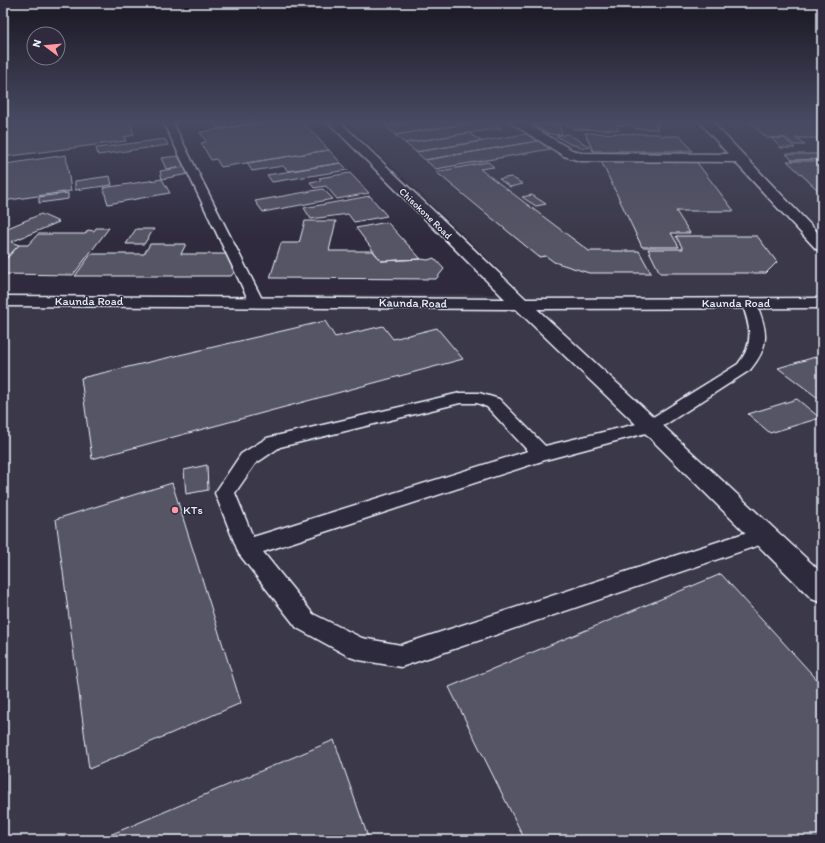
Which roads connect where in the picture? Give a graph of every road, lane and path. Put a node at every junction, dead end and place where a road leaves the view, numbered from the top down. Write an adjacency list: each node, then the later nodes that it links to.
1 (186, 160): 6 (lane)
2 (373, 160): 9 (street, Chisokone Road)
3 (741, 160): 4 (street)
4 (822, 246)
5 (3, 301): 6 (street, Kaunda Road)
6 (256, 301): 9 (street, Kaunda Road)
7 (749, 303): 8 (street, Kaunda Road); 9 (street, Kaunda Road); 10 (lane)
8 (822, 303)
9 (521, 304): 10 (street, Chisokone Road)
10 (651, 426): 11 (lane); 12 (street, Chisokone Road)
11 (541, 454): 13 (lane); 13 (lane)
12 (764, 535): 13 (lane); 14 (street, Chisokone Road)
13 (247, 548)
14 (822, 591)

